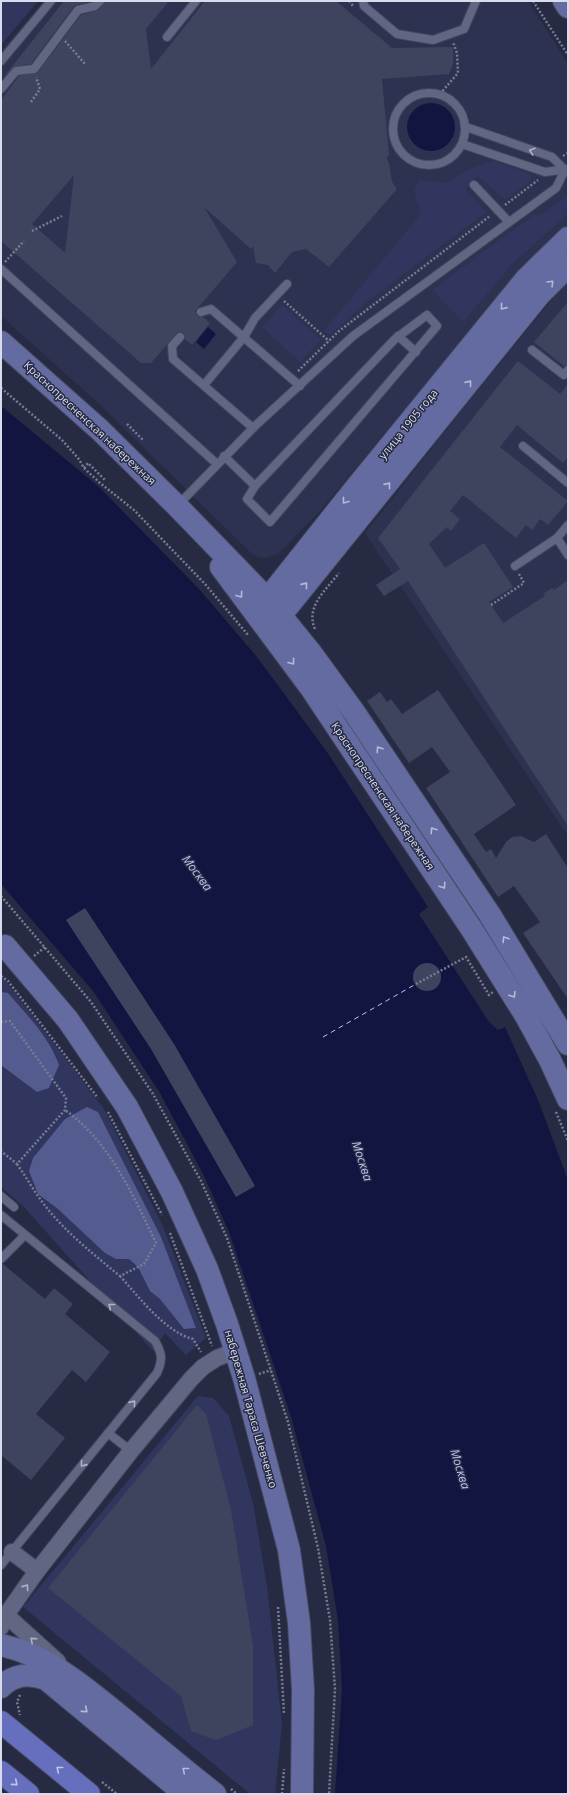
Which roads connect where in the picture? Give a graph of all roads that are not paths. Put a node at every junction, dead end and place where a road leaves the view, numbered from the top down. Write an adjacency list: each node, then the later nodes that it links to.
1 (50, 1): 9 (lane)
2 (100, 1): 10 (lane)
3 (196, 1): 8 (lane)
4 (363, 1): 5 (lane)
5 (476, 1)
6 (564, 1): 7 (main road)
7 (568, 7)
8 (167, 37)
9 (1, 61)
10 (1, 89)
11 (466, 127): 12 (lane); 12 (lane); 13 (lane, one-way to 11)
12 (462, 144): 13 (lane)
13 (567, 170): 15 (lane)
14 (474, 185): 15 (lane)
15 (508, 221): 29 (lane)
16 (568, 238): 41 (main road, улица 1905 года, one-way to 41)
17 (568, 266): 41 (main road, улица 1905 года, one-way to 17)
18 (1, 268): 33 (lane)
19 (287, 284): 23 (lane)
20 (201, 312): 23 (lane)
21 (398, 336): 26 (lane); 26 (lane); 35 (lane)
22 (180, 337): 28 (lane)
23 (244, 337): 28 (lane); 29 (lane)
24 (1, 342): 36 (main road, Краснопресненская набережная)
25 (532, 350): 27 (lane)
26 (416, 352): 35 (lane)
27 (568, 370)
28 (204, 385): 30 (lane)
29 (300, 386): 30 (lane)
30 (253, 428): 32 (lane)
31 (523, 446): 34 (lane)
32 (224, 456): 33 (lane); 35 (lane)
33 (216, 464): 36 (lane)
34 (568, 483)
35 (256, 486)
36 (177, 506): 41 (main road, Краснопресненская набережная)
37 (568, 525): 38 (lane)
38 (557, 538): 39 (lane); 40 (lane)
39 (568, 555)
40 (515, 566)
41 (264, 620): 43 (main road, Краснопресненская набережная, one-way to 41); 44 (main road, Краснопресненская набережная, one-way to 44)
42 (2, 946): 50 (main road, набережная Тараса Шевченко)
43 (568, 1044)
44 (561, 1102)
45 (1, 1196): 46 (lane)
46 (14, 1208)
47 (1, 1215): 48 (lane)
48 (25, 1235): 49 (lane); 51 (lane, one-way to 48)
49 (1, 1259)
50 (236, 1351): 52 (street); 66 (main road, набережная Тараса Шевченко)
51 (108, 1433): 52 (lane); 53 (lane, one-way to 53)
52 (131, 1450): 55 (street)
53 (12, 1552): 54 (lane); 55 (street)
54 (1, 1565)
55 (37, 1571): 56 (street, one-way to 55)
56 (4, 1621): 58 (street, one-way to 56)
57 (1, 1645): 58 (main road)
58 (82, 1685): 65 (main road, one-way to 58)
59 (1, 1687): 64 (main road, one-way to 64)
60 (3, 1720): 63 (main road, one-way to 60)
61 (1, 1772): 62 (main road, one-way to 62)
62 (28, 1794)
63 (89, 1794)
64 (185, 1794)
65 (215, 1794)
66 (302, 1794)

